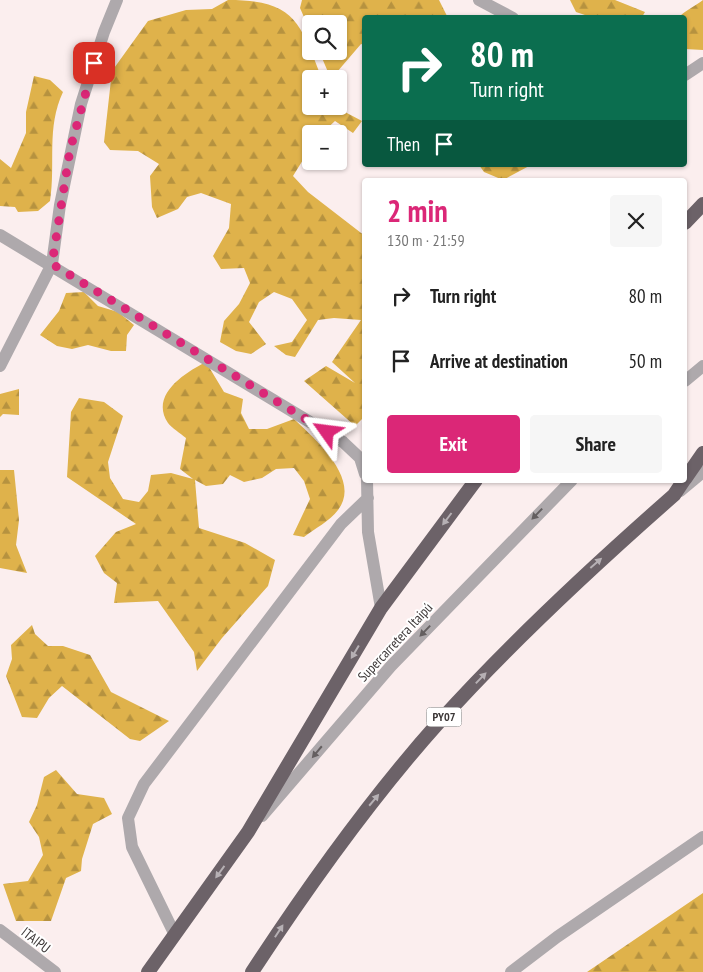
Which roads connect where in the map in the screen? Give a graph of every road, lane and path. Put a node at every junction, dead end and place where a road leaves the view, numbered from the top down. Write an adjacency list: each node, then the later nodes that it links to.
1 (118, 0): 9 (street)
2 (479, 0): 3 (street)
3 (507, 15)
4 (703, 63): 5 (street)
5 (687, 74)
6 (703, 204): 7 (highway)
7 (687, 221)
8 (0, 235): 9 (street)
9 (52, 264): 10 (street); 14 (street)
10 (0, 366)
11 (703, 366): 12 (street)
12 (687, 379)
13 (703, 453): 16 (highway, PY07)
14 (362, 464)
15 (703, 472): 21 (street)
16 (687, 476)
17 (367, 483): 22 (street)
18 (474, 483): 23 (highway, one-way to 23)
19 (569, 483): 24 (street, Supercarretera Itaipú, one-way to 24)
20 (682, 483): 21 (highway, PY07)
21 (674, 495): 31 (highway, PY07, one-way to 21)
22 (368, 498): 23 (street); 27 (street)
23 (381, 608): 24 (highway, one-way to 24)
24 (248, 832): 27 (highway, one-way to 27)
25 (703, 837): 32 (street)
26 (0, 930): 28 (street, ITAIPU)
27 (175, 935): 30 (highway)
28 (40, 968): 29 (street, ITAIPU)
29 (55, 972)
30 (148, 972)
31 (252, 972)
32 (510, 972)

